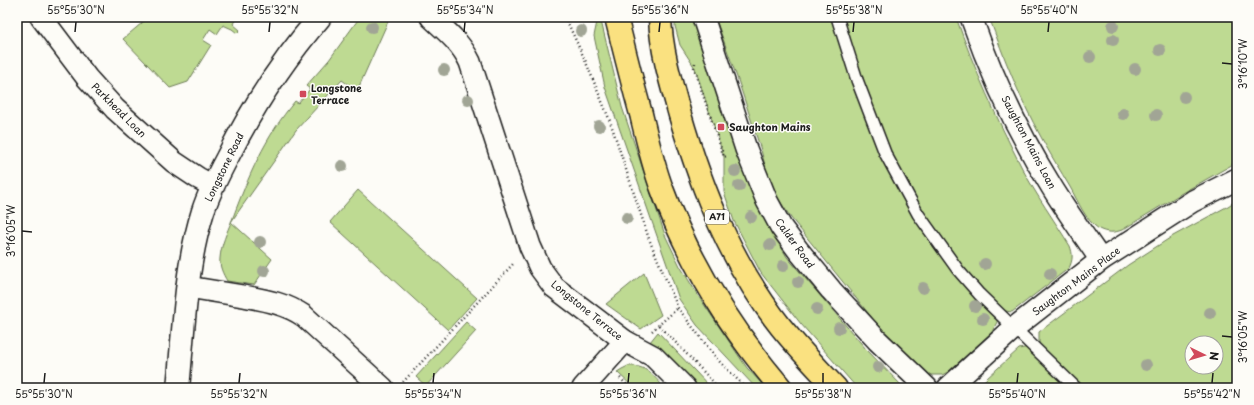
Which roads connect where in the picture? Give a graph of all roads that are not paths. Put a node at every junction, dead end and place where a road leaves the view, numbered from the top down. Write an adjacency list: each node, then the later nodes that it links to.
1 (42, 17): 10 (street, Parkhead Loan)
2 (320, 17): 10 (street, Longstone Road)
3 (431, 17): 14 (street, Longstone Terrace)
4 (616, 17): 19 (main road)
5 (660, 17): 20 (main road, A71)
6 (703, 17): 21 (street, Calder Road)
7 (837, 17): 13 (lane)
8 (971, 17): 11 (street, Saughton Mains Loan)
9 (1237, 179): 11 (street, Saughton Mains Place)
10 (213, 186): 12 (street, Longstone Road)
11 (1101, 260): 13 (street, Saughton Mains Place)
12 (188, 287): 15 (street, Longstone Road); 16 (street)
13 (1014, 328): 22 (street, Saughton Mains Place); 23 (lane)
14 (630, 344): 17 (street); 18 (street, Longstone Terrace)
15 (178, 388)
16 (383, 388)
17 (584, 388)
18 (685, 388)
19 (781, 388)
20 (836, 388)
21 (927, 388)
22 (948, 388)
23 (1076, 388)

